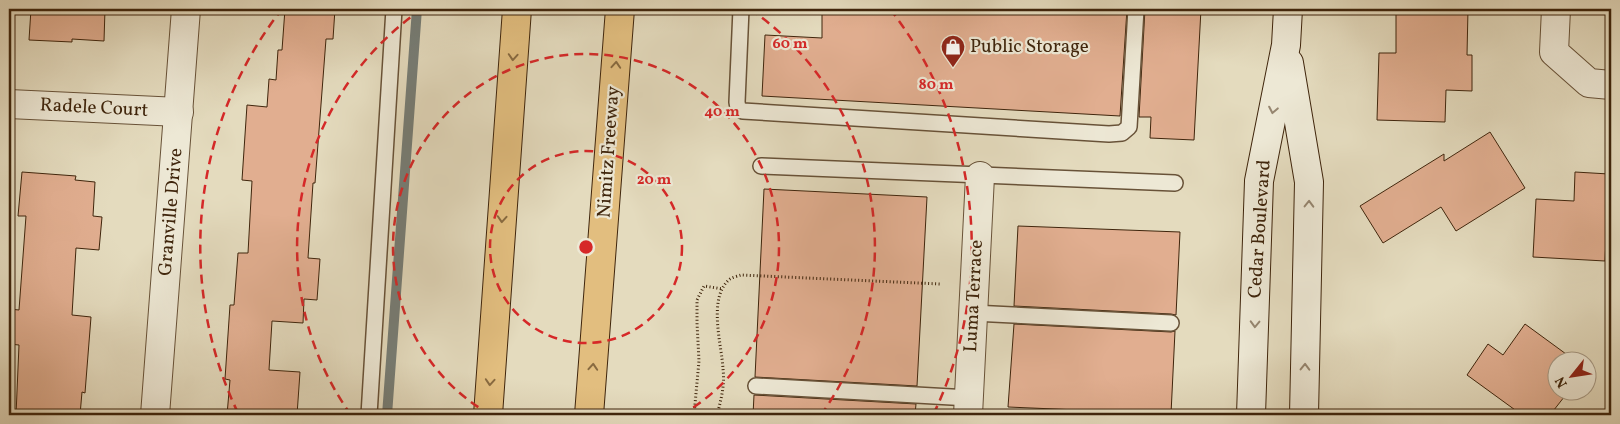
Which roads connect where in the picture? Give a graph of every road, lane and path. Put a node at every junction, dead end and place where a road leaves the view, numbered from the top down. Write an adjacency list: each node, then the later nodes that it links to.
1 (186, 9): 12 (street, Granville Drive)
2 (394, 9): 23 (lane)
3 (516, 9): 24 (highway, one-way to 24)
4 (620, 9): 25 (highway, Nimitz Freeway, one-way to 4)
5 (741, 9): 6 (lane)
6 (1136, 9)
7 (1288, 9): 9 (street, Cedar Boulevard)
8 (1556, 9): 10 (street)
9 (1286, 45): 28 (street, Cedar Boulevard, one-way to 28); 29 (street, Cedar Boulevard, one-way to 9)
10 (1611, 84)
11 (9, 104): 12 (street, Radele Court)
12 (179, 112): 22 (street, Granville Drive)
13 (760, 166): 14 (lane)
14 (980, 176): 15 (lane); 18 (street, Luma Terrace)
15 (1175, 183)
16 (940, 284): 17 (path)
17 (723, 289): 26 (path); 27 (path)
18 (973, 313): 19 (lane); 21 (street, Luma Terrace)
19 (1171, 324)
20 (756, 386): 21 (lane)
21 (969, 406)
22 (155, 415)
23 (369, 415)
24 (488, 415)
25 (589, 415)
26 (694, 415)
27 (717, 415)
28 (1251, 415)
29 (1304, 415)

